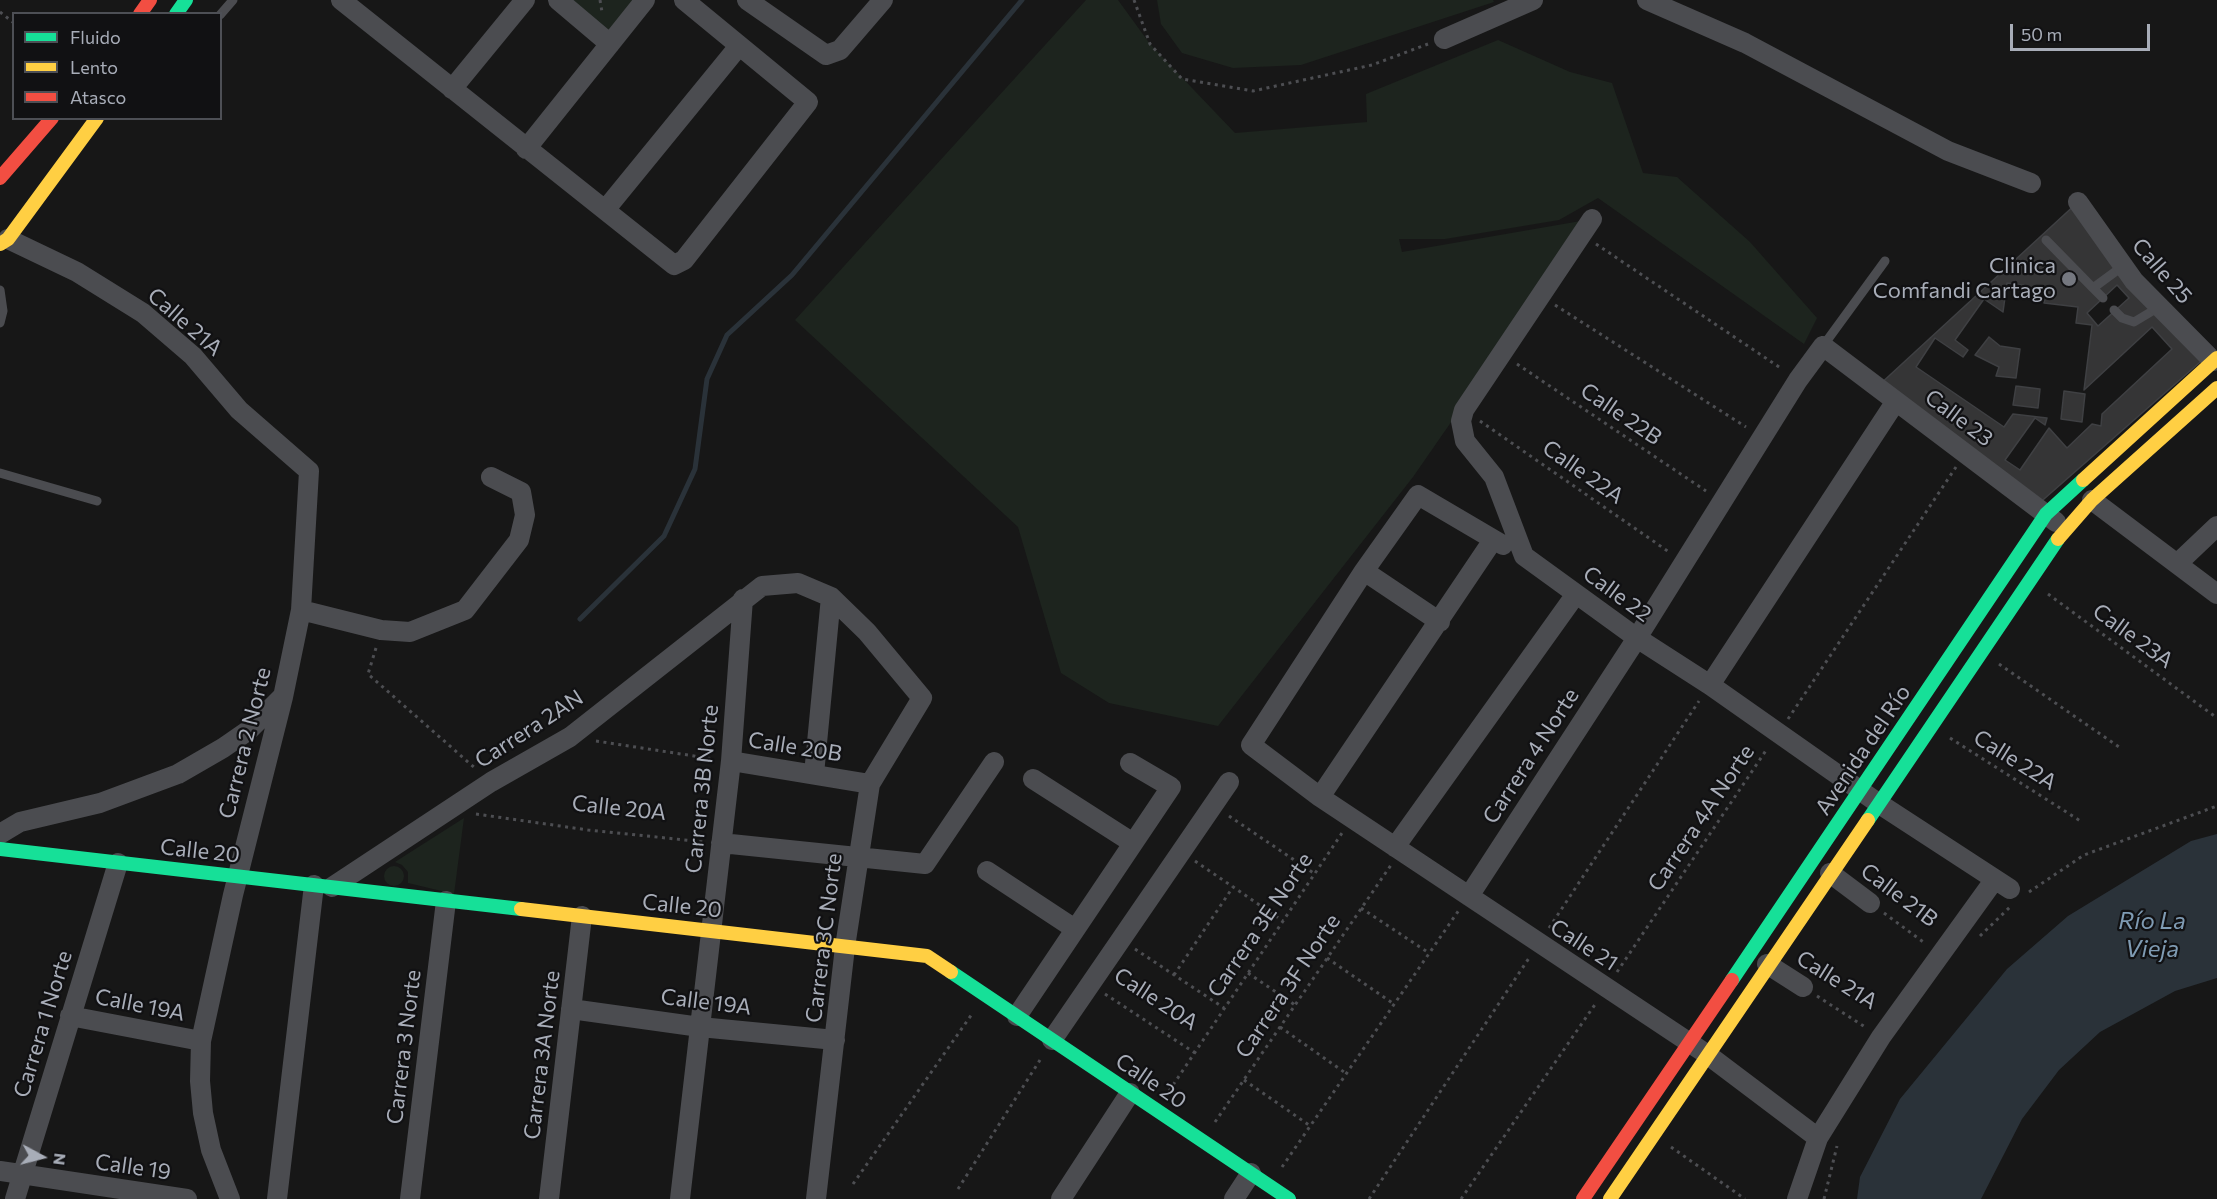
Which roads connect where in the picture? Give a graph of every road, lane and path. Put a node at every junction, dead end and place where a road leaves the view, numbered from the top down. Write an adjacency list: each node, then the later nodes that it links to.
1 (233, 0): 13 (lane)
2 (341, 0): 18 (street)
3 (525, 0): 18 (street)
4 (558, 0): 16 (street)
5 (645, 0): 16 (street)
6 (684, 0): 17 (street)
7 (884, 0): 11 (street)
8 (1134, 0): 15 (path)
9 (1533, 0): 15 (street)
10 (1647, 0): 23 (street)
11 (752, 2)
12 (0, 12): 14 (path)
13 (222, 13)
14 (12, 21)
15 (1444, 39)
16 (610, 44): 21 (street)
17 (739, 45): 25 (street); 25 (street)
18 (452, 89): 21 (street)
19 (50, 120): 22 (street)
20 (95, 120): 28 (street)
21 (526, 149): 25 (street)
22 (0, 178)
23 (2031, 183)
24 (2078, 202): 30 (street, Calle 25)
25 (604, 210)
26 (1587, 227): 33 (street); 41 (path)
27 (2046, 240): 31 (lane)
28 (4, 241): 47 (street, Calle 21A)
29 (1885, 261): 38 (lane)
30 (2123, 266): 31 (lane); 35 (street, Calle 25)
31 (2093, 288): 34 (lane)
32 (0, 290): 37 (lane)
33 (1540, 295): 39 (street); 45 (path)
34 (2103, 298)
35 (2159, 306): 36 (lane); 40 (street, Calle 25)
36 (2114, 310)
37 (0, 322)
38 (1823, 346): 41 (street, Carrera 4 Norte); 43 (street, Calle 23)
39 (1501, 353): 44 (street); 52 (path, Calle 22B)
40 (2216, 362): 53 (street, Avenida del Río)
41 (1798, 380): 45 (street, Carrera 4 Norte)
42 (2217, 388): 50 (street, Avenida del Río)
43 (1896, 401): 46 (street, Calle 23); 71 (street)
44 (1464, 410): 57 (street); 58 (path, Calle 22A)
45 (1763, 438): 52 (street, Carrera 4 Norte)
46 (1965, 453): 53 (street, Calle 23); 75 (path, Carrera 4A Norte)
47 (309, 471): 66 (street, Carrera 2 Norte)
48 (0, 473): 51 (lane)
49 (491, 477): 68 (street)
50 (2092, 500): 55 (street, Avenida del Río); 59 (street)
51 (97, 501)
52 (1722, 502): 58 (street, Carrera 4 Norte)
53 (2046, 514): 55 (street, Calle 23); 86 (street, Avenida del Río)
54 (2217, 526): 59 (street)
55 (2064, 530): 61 (street, Avenida del Río)
56 (1493, 540): 57 (street, Calle 22); 60 (street, Calle 22); 67 (street)
57 (1524, 556): 62 (street, Calle 22)
58 (1683, 562): 69 (street, Carrera 4 Norte)
59 (2178, 563): 63 (street)
60 (1364, 571): 67 (street); 87 (street, Calle 21)
61 (2030, 580): 70 (street, Avenida del Río); 73 (path, Calle 23A)
62 (1576, 594): 69 (street, Calle 22); 98 (street)
63 (2217, 594)
64 (831, 597): 65 (street, Carrera 2AN); 81 (street); 85 (street, Carrera 3C Norte)
65 (743, 599): 76 (street, Carrera 2AN); 78 (street, Carrera 3B Norte)
66 (300, 610): 68 (street); 72 (street, Carrera 2 Norte)
67 (1440, 622): 87 (street)
68 (381, 630): 83 (path)
69 (1637, 638): 71 (street, Calle 22); 109 (street, Carrera 4 Norte)
70 (1982, 652): 74 (street, Avenida del Río); 77 (path)
71 (1710, 685): 75 (street, Calle 22)
72 (283, 697): 94 (street); 105 (street, Carrera 2 Norte)
73 (2217, 718)
74 (1931, 726): 88 (street, Avenida del Río); 93 (path, Calle 22A)
75 (1778, 734): 86 (street, Calle 22); 128 (path, Carrera 4A Norte)
76 (570, 737): 78 (path, Calle 20B); 83 (street, Carrera 2AN)
77 (2119, 747)
78 (731, 761): 81 (street, Calle 20B); 95 (street, Carrera 3B Norte)
79 (994, 762): 100 (street)
80 (1130, 763): 96 (street)
81 (814, 774): 85 (street, Calle 20B)
82 (1033, 779): 96 (street)
83 (490, 782): 91 (street, Carrera 2AN)
84 (1229, 782): 89 (street)
85 (870, 784): 100 (street, Carrera 3C Norte)
86 (1861, 791): 88 (street, Calle 22); 142 (street, Avenida del Río)
87 (1320, 797): 92 (street, Calle 21)
88 (1878, 803): 103 (street, Avenida del Río); 108 (street, Calle 22)
89 (1213, 806): 99 (street); 104 (path)
90 (2217, 806): 108 (path)
91 (451, 810): 95 (path, Calle 20A); 106 (street, Carrera 2AN)
92 (1352, 819): 98 (street, Calle 21); 104 (path, Carrera 3E Norte)
93 (2082, 822)
94 (0, 834)
95 (721, 843): 100 (street); 116 (street, Carrera 3B Norte)
96 (1133, 843): 115 (street)
97 (0, 849): 101 (street, Calle 20)
98 (1397, 849): 109 (street, Calle 21); 112 (path, Carrera 3F Norte)
99 (1181, 851): 107 (path); 118 (street)
100 (858, 857): 119 (street, Carrera 3C Norte)
101 (118, 863): 105 (street, Calle 20); 134 (street, Carrera 1 Norte)
102 (987, 872): 115 (street)
103 (1830, 873): 111 (street, Calle 21B); 123 (street, Avenida del Río)
104 (1315, 874): 114 (path, Carrera 3E Norte)
105 (238, 876): 106 (street, Calle 20); 140 (street, Carrera 2 Norte)
106 (323, 886): 110 (street, Calle 20); 163 (street)
107 (1233, 887): 114 (path); 125 (path)
108 (2011, 892): 117 (path); 121 (street)
109 (1469, 896): 120 (path); 128 (street, Calle 21)
110 (446, 901): 113 (street, Calle 20); 164 (street, Carrera 3 Norte)
111 (1870, 903): 121 (path, Calle 21B)
112 (1361, 908): 120 (path); 122 (path, Carrera 3F Norte)
113 (582, 916): 116 (street, Calle 20); 133 (street, Carrera 3A Norte)
114 (1283, 921): 124 (path, Carrera 3E Norte)
115 (1075, 929): 135 (street)
116 (711, 930): 119 (street, Calle 20); 136 (street, Carrera 3B Norte)
117 (1978, 937)
118 (1121, 940): 125 (path); 126 (street)
119 (844, 947): 129 (street, Calle 20); 141 (street, Carrera 3C Norte)
120 (1429, 953): 130 (path)
121 (1940, 954): 138 (street)
122 (1327, 958): 130 (path); 131 (path, Carrera 3F Norte)
123 (1767, 964): 127 (street, Calle 21A); 144 (street, Avenida del Río)
124 (1248, 973): 131 (path); 132 (path, Carrera 3E Norte)
125 (1174, 975): 132 (path)
126 (1090, 985): 139 (street); 143 (path, Calle 20A)
127 (1803, 987): 138 (path, Calle 21A)
128 (1606, 988): 142 (street, Calle 21); 171 (path, Carrera 4A Norte)
129 (985, 995): 135 (street, Calle 20); 157 (path)
130 (1394, 1004): 145 (path)
131 (1295, 1005): 137 (path, Carrera 3F Norte)
132 (1224, 1008): 143 (path, Carrera 3E Norte)
133 (571, 1009): 136 (street, Calle 19A); 165 (street, Carrera 3A Norte)
134 (70, 1016): 140 (street, Calle 19A); 156 (street, Carrera 1 Norte)
135 (1017, 1016): 139 (street, Calle 20)
136 (700, 1027): 141 (street, Calle 19A); 166 (street, Carrera 3B Norte)
137 (1280, 1027): 145 (path); 146 (path, Carrera 3F Norte)
138 (1881, 1037): 151 (street)
139 (1052, 1040): 147 (street, Calle 20); 159 (path)
140 (201, 1041): 162 (street, Carrera 2 Norte)
141 (835, 1041): 167 (street, Carrera 3C Norte)
142 (1689, 1043): 144 (street, Calle 21); 172 (street, Avenida del Río)
143 (1195, 1053): 148 (path, Carrera 3E Norte)
144 (1708, 1055): 150 (street, Avenida del Río); 151 (street, Calle 21)
145 (1344, 1072): 149 (path)
146 (1244, 1079): 149 (path); 152 (path, Carrera 3F Norte)
147 (1130, 1093): 148 (street, Calle 20); 168 (street)
148 (1156, 1110): 152 (street, Calle 20)
149 (1309, 1125): 158 (path)
150 (1654, 1135): 173 (street, Avenida del Río); 174 (path)
151 (1818, 1138): 175 (street)
152 (1202, 1141): 155 (street, Calle 20)
153 (1838, 1142): 176 (path)
154 (0, 1171): 156 (street, Calle 19)
155 (1251, 1173): 158 (street, Calle 20); 169 (street)
156 (23, 1175): 160 (street, Carrera 1 Norte); 161 (street, Calle 19)
157 (853, 1184)
158 (1269, 1186): 170 (street, Calle 20)
159 (958, 1189)
160 (15, 1199)
161 (188, 1199)
162 (230, 1199)
163 (277, 1199)
164 (410, 1199)
165 (549, 1199)
166 (680, 1199)
167 (816, 1199)
168 (1061, 1199)
169 (1234, 1199)
170 (1289, 1199)
171 (1461, 1199)
172 (1583, 1199)
173 (1610, 1199)
174 (1745, 1199)
175 (1797, 1199)
176 (1824, 1199)

